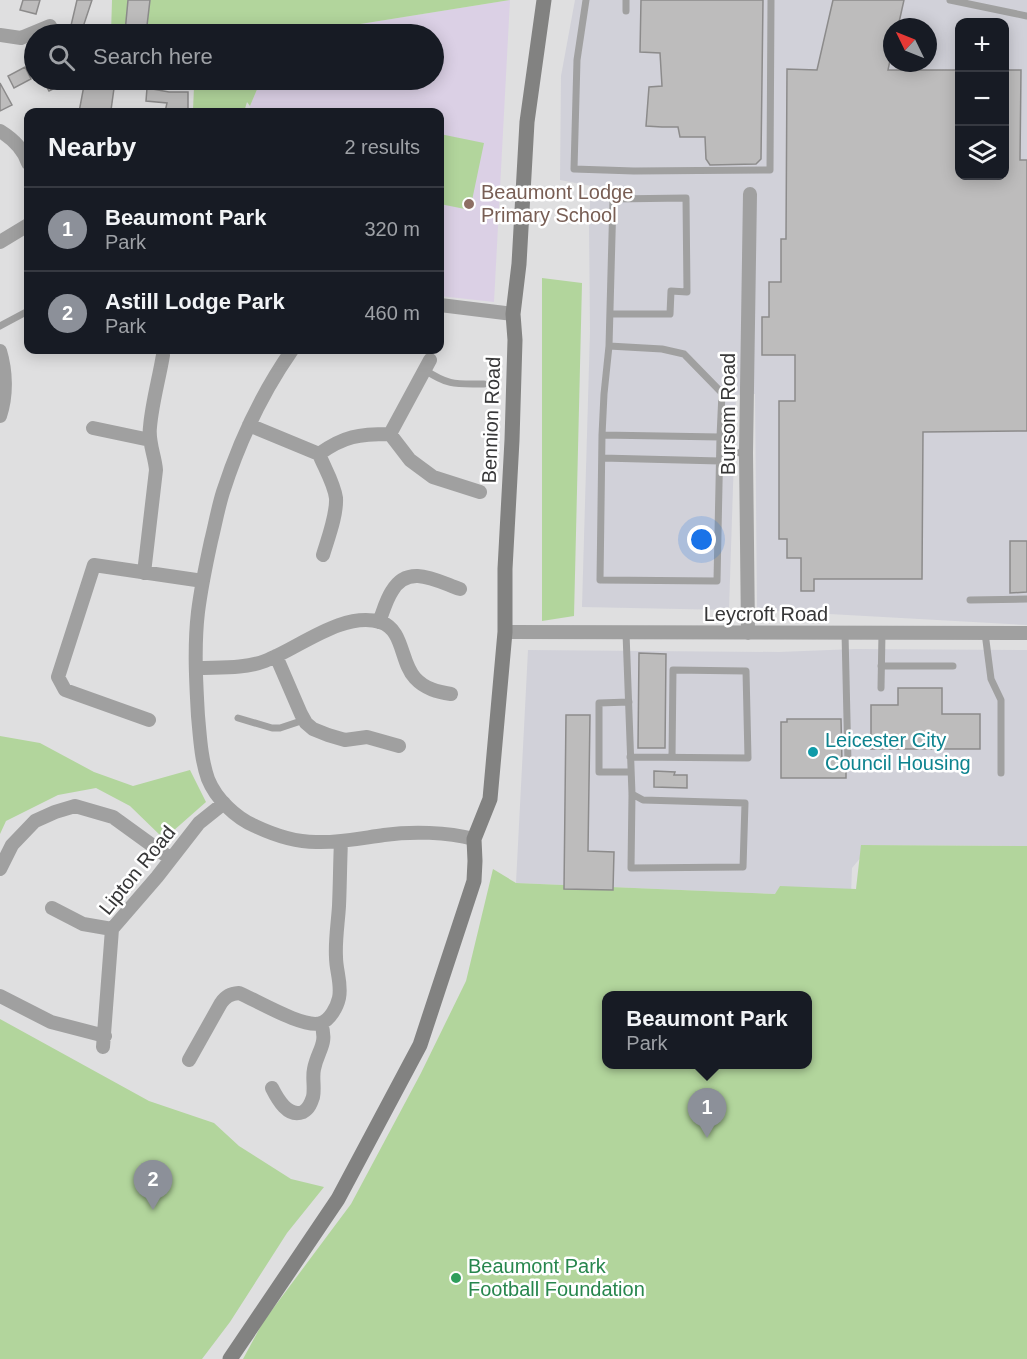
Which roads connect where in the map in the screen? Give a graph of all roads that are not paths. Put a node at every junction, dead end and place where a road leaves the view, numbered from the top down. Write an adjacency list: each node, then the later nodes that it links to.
1 (544, 0): 17 (street, Bennion Road)
2 (586, 0): 4 (lane)
3 (626, 0): 6 (lane)
4 (771, 0)
5 (950, 0): 7 (lane)
6 (626, 11)
7 (1027, 16)
8 (0, 35): 9 (street)
9 (24, 38)
10 (0, 131): 11 (street)
11 (24, 153)
12 (750, 194): 34 (street, Bursom Road)
13 (24, 227): 14 (street)
14 (0, 242)
15 (444, 305): 17 (street)
16 (24, 313): 19 (lane)
17 (513, 314): 46 (street, Bennion Road)
18 (610, 314): 18 (lane); 20 (lane)
19 (0, 326)
20 (609, 346): 30 (lane); 31 (lane)
21 (0, 351): 26 (street)
22 (289, 354): 27 (street)
23 (163, 355): 32 (street)
24 (428, 365): 25 (lane); 29 (street)
25 (484, 384)
26 (0, 416)
27 (249, 425): 35 (street); 41 (street)
28 (93, 428): 32 (street)
29 (390, 434): 35 (street); 38 (street)
30 (602, 435): 31 (lane); 36 (lane)
31 (720, 437): 33 (lane)
32 (150, 440): 40 (street)
33 (720, 452): 34 (lane); 37 (lane)
34 (746, 453): 48 (street, Bursom Road)
35 (319, 454): 39 (street)
36 (602, 458): 37 (lane); 37 (lane)
37 (720, 461)
38 (480, 492)
39 (324, 555)
40 (144, 573): 41 (street); 61 (street)
41 (202, 581): 56 (street)
42 (460, 589): 45 (street)
43 (1027, 599): 44 (lane)
44 (970, 600)
45 (379, 622): 53 (street); 58 (street)
46 (505, 632): 47 (street, Leycroft Road); 71 (street, Bennion Road)
47 (626, 633): 48 (street, Leycroft Road); 59 (lane)
48 (748, 633): 49 (street, Leycroft Road)
49 (845, 633): 50 (street, Leycroft Road); 66 (lane)
50 (882, 633): 51 (street, Leycroft Road); 54 (lane)
51 (985, 633): 52 (street, Leycroft Road); 68 (lane)
52 (1027, 633)
53 (276, 656): 56 (street); 62 (street)
54 (881, 666): 55 (lane); 57 (lane)
55 (953, 666)
56 (197, 668): 70 (street)
57 (881, 688)
58 (452, 694)
59 (629, 702): 64 (lane); 67 (lane)
60 (238, 718): 62 (lane)
61 (149, 720)
62 (304, 720): 63 (street)
63 (399, 746)
64 (630, 757): 65 (lane); 67 (lane)
65 (672, 757): 65 (lane)
66 (848, 763)
67 (631, 772): 69 (lane)
68 (1001, 773)
69 (632, 794): 69 (lane)
70 (224, 803): 72 (street); 73 (street, Lipton Road)
71 (474, 839): 72 (street); 81 (street)
72 (341, 841): 78 (street)
73 (171, 859): 74 (street); 76 (street, Lipton Road)
74 (0, 868)
75 (52, 908): 76 (street)
76 (112, 929): 77 (street, Lipton Road)
77 (0, 996)
78 (321, 1023): 79 (street); 80 (street)
79 (189, 1060)
80 (272, 1088)
81 (230, 1359)

